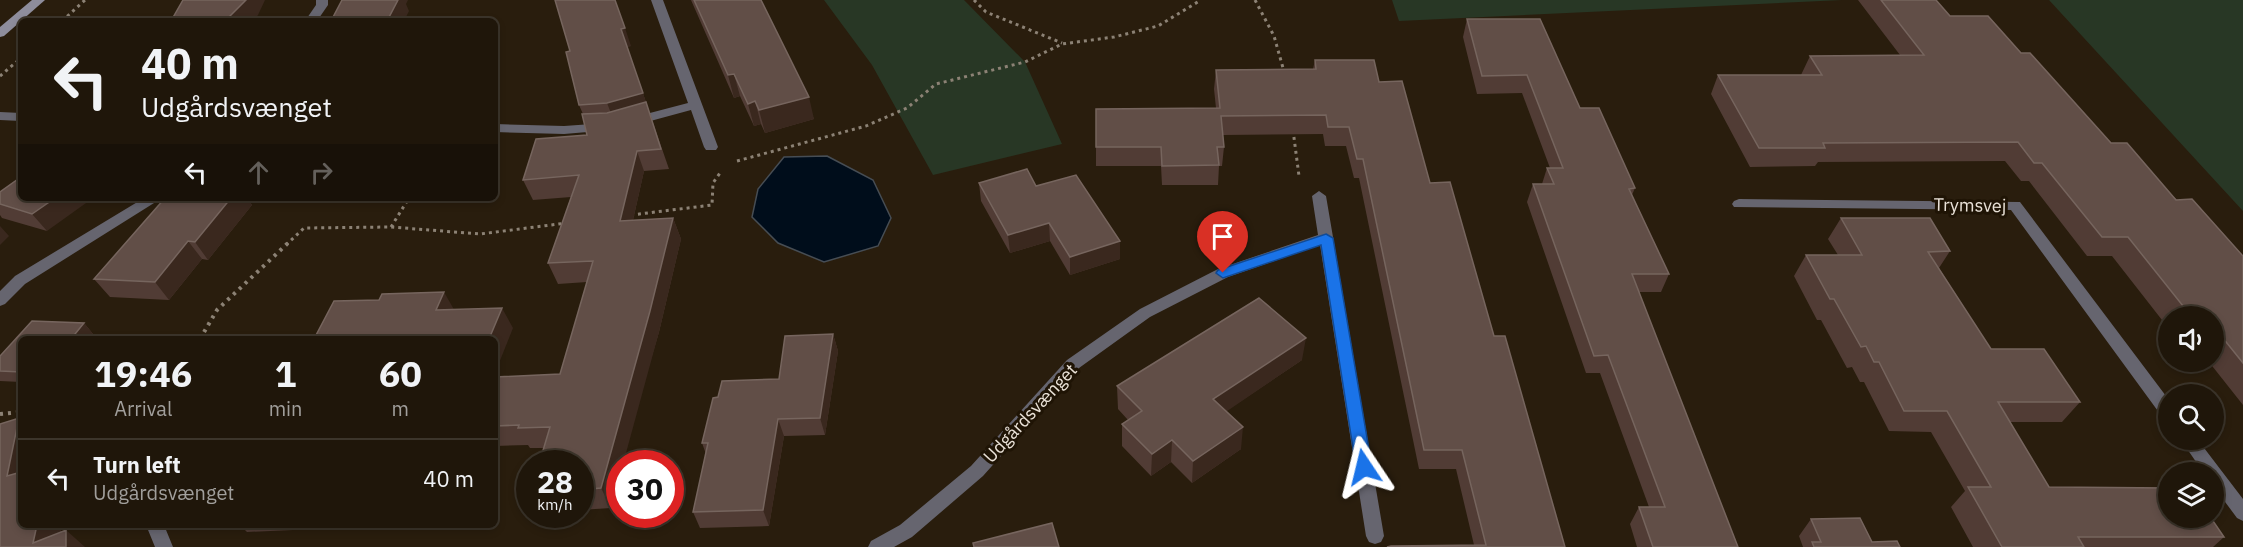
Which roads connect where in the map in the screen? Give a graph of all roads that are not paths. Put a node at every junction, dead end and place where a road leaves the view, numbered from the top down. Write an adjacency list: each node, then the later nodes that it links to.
1 (39, 0): 5 (street)
2 (322, 0): 4 (street)
3 (657, 0): 6 (street)
4 (313, 18)
5 (0, 33)
6 (696, 105): 9 (street); 10 (street)
7 (0, 117): 8 (street)
8 (18, 117)
9 (498, 128)
10 (711, 147)
11 (1319, 196): 14 (street)
12 (150, 201): 15 (street)
13 (1739, 204): 16 (street, Trymsvej)
14 (1326, 238): 22 (street); 24 (street, Udgårdsvænget)
15 (0, 300)
16 (2158, 398)
17 (2197, 450): 18 (street)
18 (2206, 462)
19 (2224, 487): 20 (street)
20 (2243, 513)
21 (156, 528): 23 (street)
22 (1375, 536)
23 (165, 547)
24 (877, 547)

